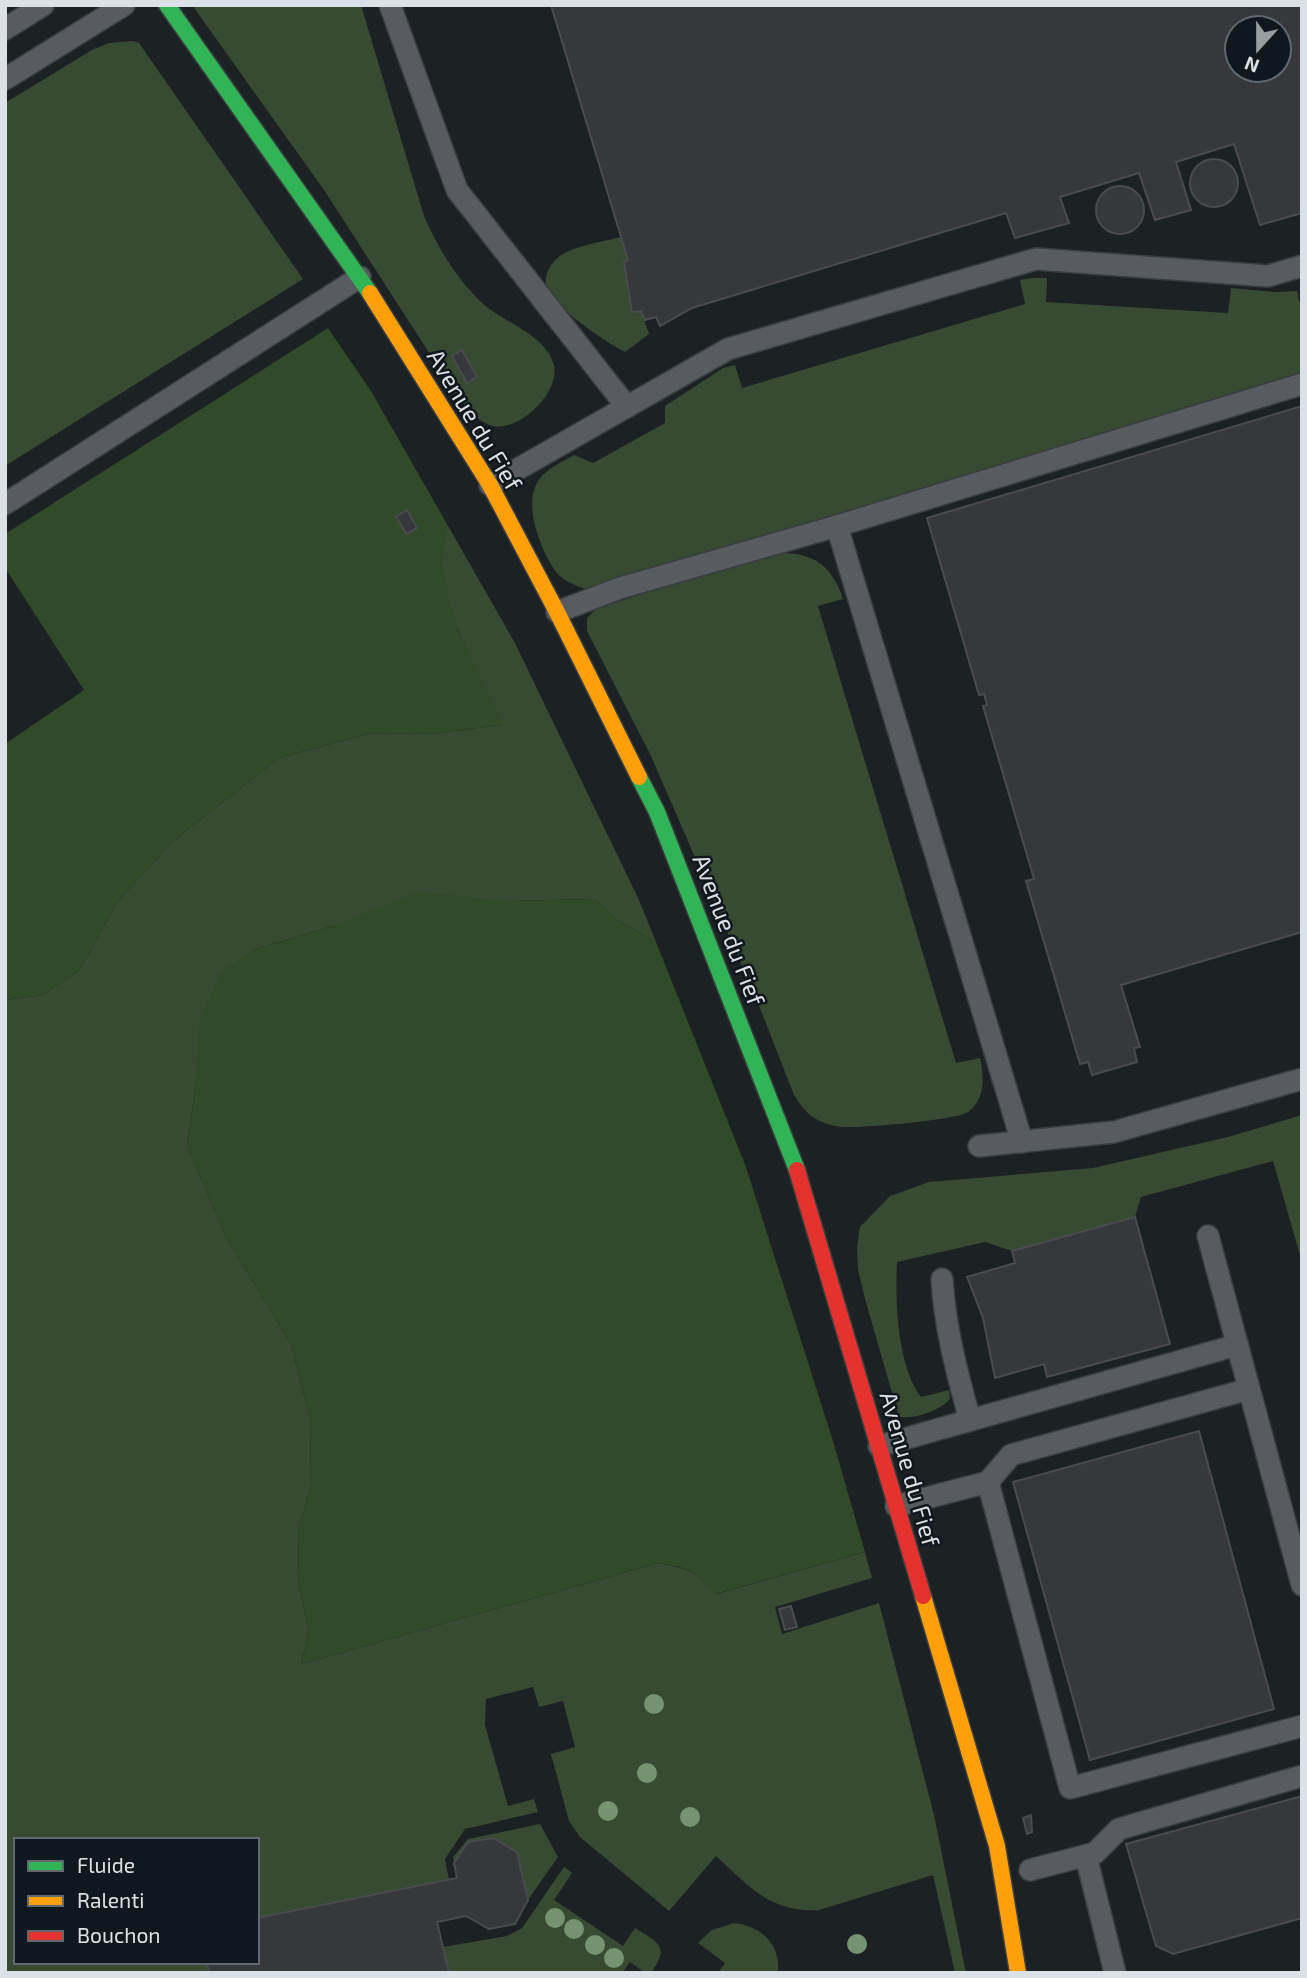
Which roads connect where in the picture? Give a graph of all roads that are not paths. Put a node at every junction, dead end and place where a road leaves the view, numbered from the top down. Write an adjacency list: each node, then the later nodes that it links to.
1 (43, 5): 5 (lane)
2 (124, 5): 6 (lane)
3 (167, 5): 8 (street, Avenue du Fief)
4 (390, 5): 10 (lane)
5 (5, 29)
6 (5, 79)
7 (1302, 266): 10 (lane)
8 (360, 277): 11 (street, Avenue du Fief); 12 (lane)
9 (1302, 384): 13 (lane)
10 (627, 407): 11 (lane)
11 (490, 485): 14 (street, Avenue du Fief)
12 (5, 504)
13 (838, 526): 14 (lane); 16 (lane)
14 (557, 612): 23 (street, Avenue du Fief)
15 (1302, 1079): 16 (lane)
16 (1022, 1142): 17 (lane)
17 (979, 1146)
18 (1208, 1236): 20 (lane)
19 (942, 1279): 22 (lane)
20 (1237, 1345): 21 (lane); 22 (lane)
21 (1249, 1389): 24 (lane); 26 (lane)
22 (970, 1420): 23 (lane)
23 (879, 1446): 25 (street, Avenue du Fief)
24 (988, 1482): 25 (lane); 27 (lane)
25 (896, 1506): 31 (street, Avenue du Fief)
26 (1302, 1585)
27 (1302, 1726)
28 (1302, 1776): 29 (lane)
29 (1086, 1856): 30 (lane); 32 (lane)
30 (1030, 1870)
31 (1018, 1973)
32 (1115, 1973)

